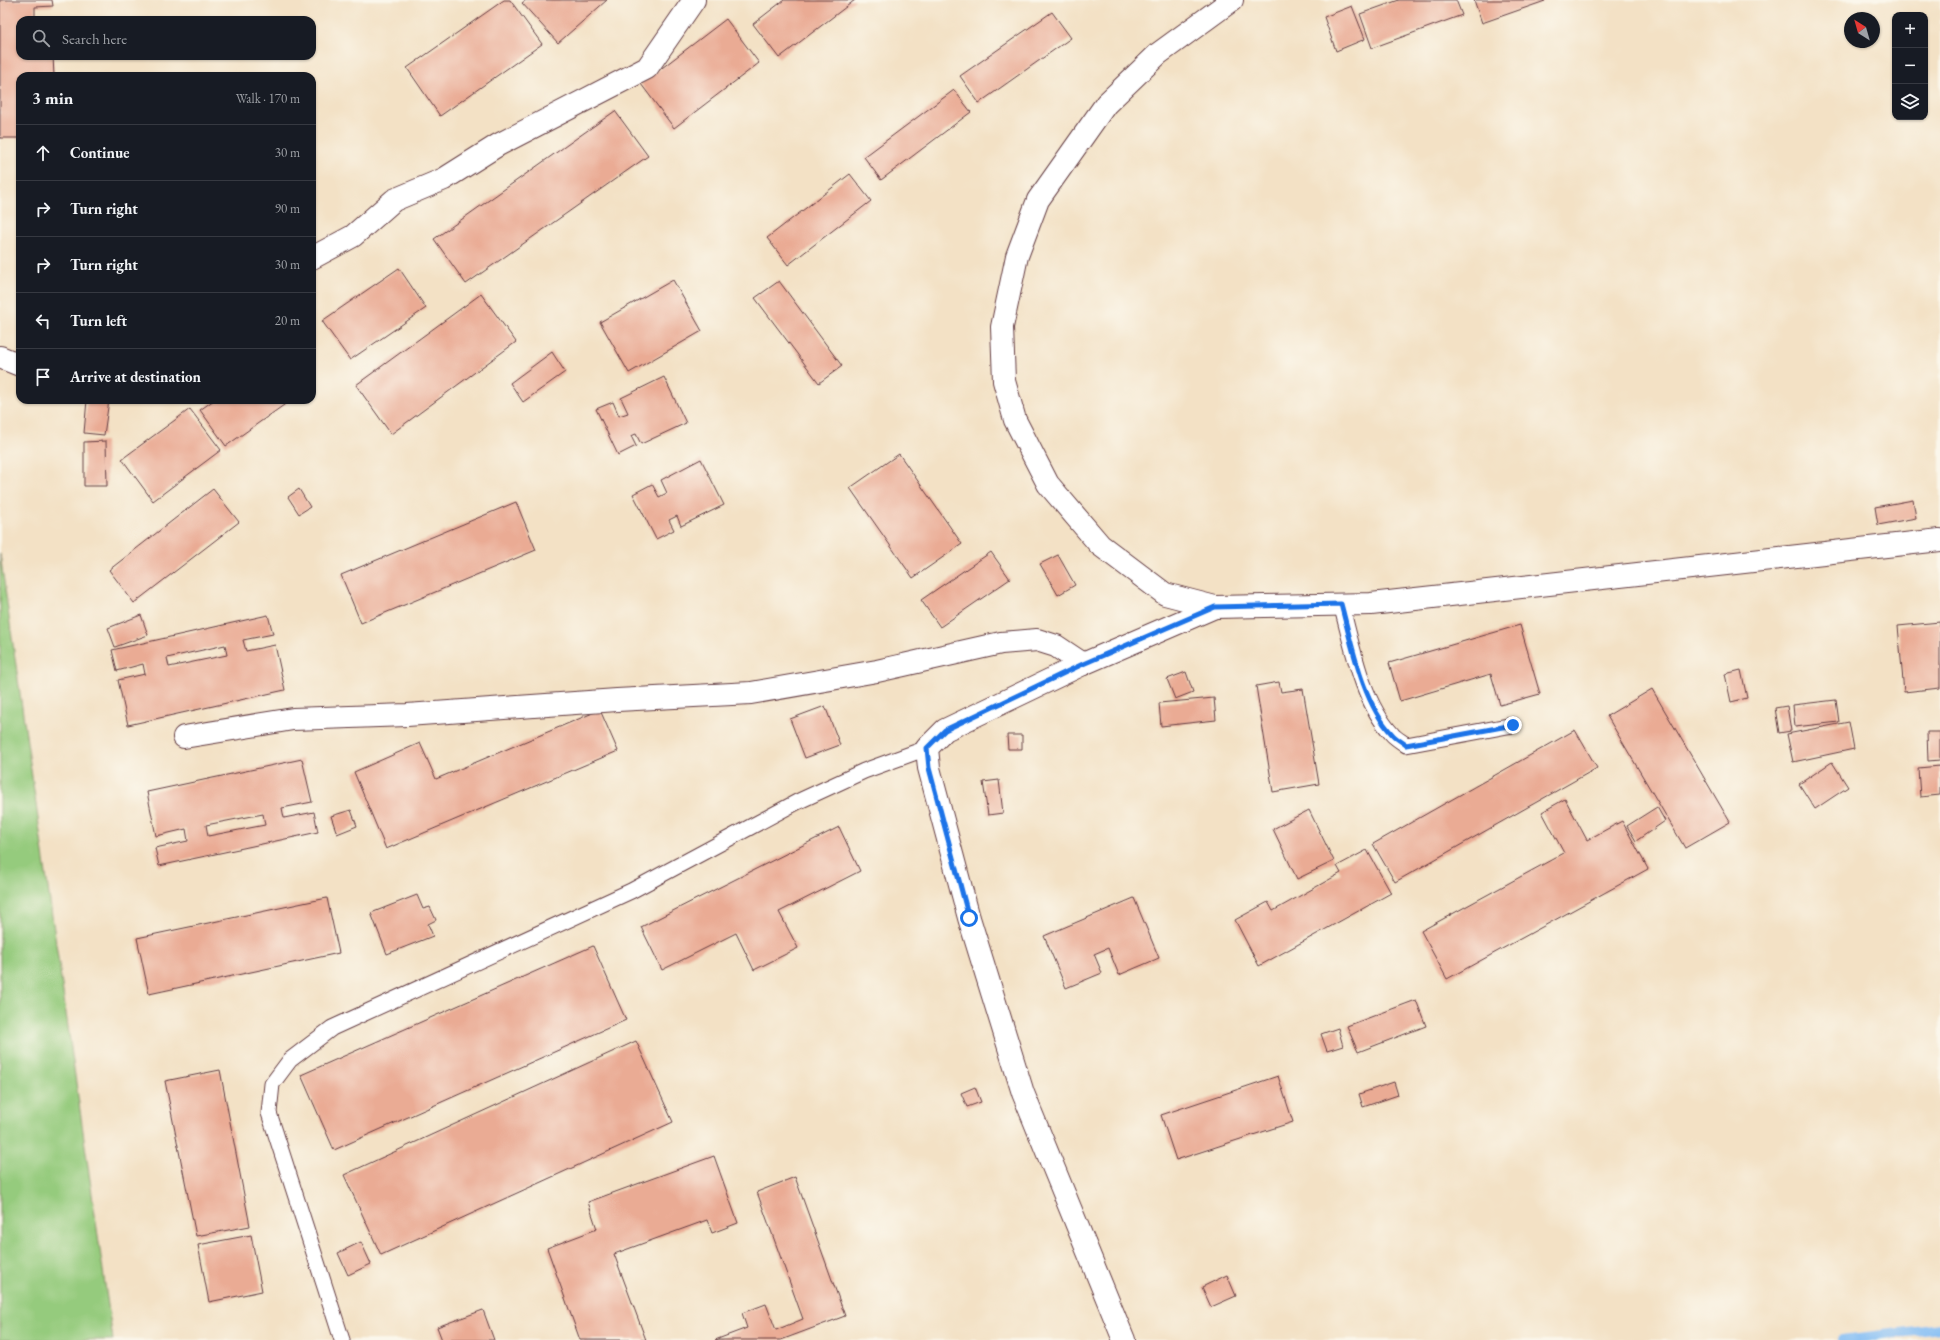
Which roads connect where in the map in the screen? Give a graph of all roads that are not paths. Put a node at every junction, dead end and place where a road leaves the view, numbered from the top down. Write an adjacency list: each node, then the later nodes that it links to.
1 (694, 0): 3 (street)
2 (1232, 0): 8 (street)
3 (316, 256)
4 (0, 357): 5 (street)
5 (16, 363)
6 (1940, 540): 7 (street)
7 (1341, 604): 8 (street); 10 (lane)
8 (1215, 607): 9 (street)
9 (1083, 664): 11 (street); 12 (street)
10 (1513, 725)
11 (184, 738)
12 (927, 748): 13 (lane); 14 (street)
13 (342, 1340)
14 (1124, 1340)

